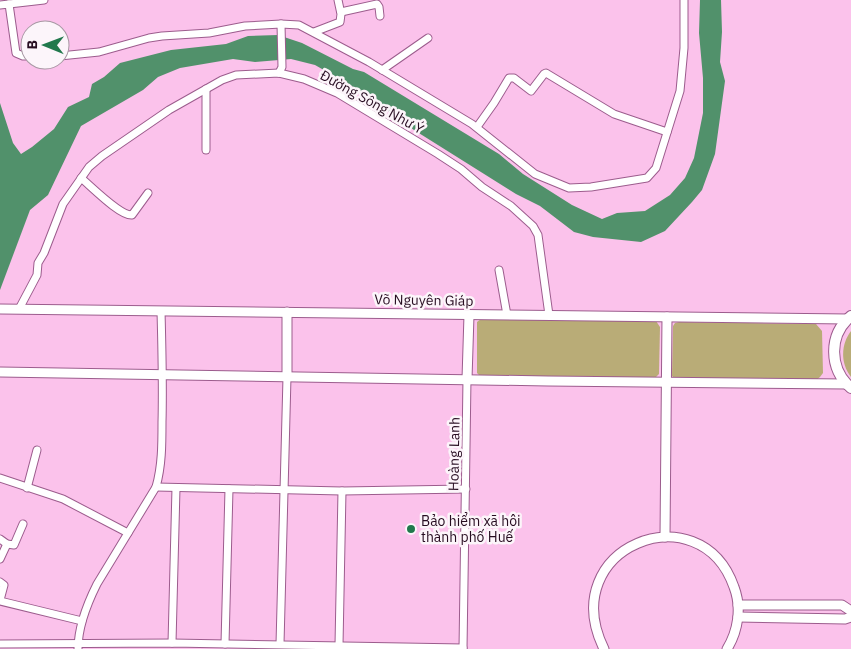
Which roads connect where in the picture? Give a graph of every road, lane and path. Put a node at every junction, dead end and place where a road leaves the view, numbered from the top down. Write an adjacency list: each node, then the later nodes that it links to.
1 (44, 0): 5 (street)
2 (338, 0): 6 (street)
3 (684, 0): 17 (street)
4 (0, 4): 5 (street)
5 (9, 4): 11 (street)
6 (341, 12): 7 (street); 9 (street)
7 (380, 16)
8 (282, 27): 9 (street); 12 (street); 13 (street)
9 (314, 32): 14 (street)
10 (428, 38): 14 (street)
11 (20, 54)
12 (70, 55)
13 (281, 70): 15 (street, Đường Sông Như Ý); 28 (street, Đường Sông Như Ý)
14 (382, 70): 16 (street)
15 (206, 89): 18 (street); 19 (street, Đường Sông Như Ý)
16 (477, 127): 17 (street); 17 (street)
17 (666, 132)
18 (206, 150)
19 (81, 178): 20 (street); 23 (street, Đường Sông Như Ý)
20 (148, 193)
21 (499, 270): 27 (street)
22 (5, 309): 23 (street, Võ Nguyên Giáp)
23 (19, 309): 24 (street, Võ Nguyên Giáp)
24 (161, 311): 25 (street, Võ Nguyên Giáp); 32 (street)
25 (288, 312): 26 (street, Võ Nguyên Giáp); 33 (street)
26 (469, 315): 27 (street, Võ Nguyên Giáp); 34 (street)
27 (507, 315): 28 (street, Võ Nguyên Giáp)
28 (549, 315): 29 (street, Võ Nguyên Giáp)
29 (667, 316): 30 (street, Võ Nguyên Giáp); 35 (street)
30 (849, 317): 36 (main road)
31 (0, 372): 32 (street)
32 (163, 375): 33 (street); 39 (street)
33 (287, 377): 34 (street); 44 (street)
34 (468, 379): 35 (street); 43 (street, Hoàng Lanh)
35 (667, 382): 36 (street); 48 (street)
36 (849, 386)
37 (37, 450): 40 (street)
38 (0, 478): 40 (street)
39 (156, 487): 41 (street); 47 (street)
40 (27, 488): 47 (street)
41 (176, 488): 42 (street); 63 (street)
42 (229, 489): 44 (street); 65 (street)
43 (466, 489): 45 (street); 70 (street, Hoàng Lanh)
44 (284, 490): 45 (street); 66 (street)
45 (342, 491): 67 (street)
46 (23, 524): 50 (street)
47 (128, 533): 62 (street)
48 (665, 537): 54 (street); 71 (street)
49 (0, 539): 50 (street)
50 (7, 544): 51 (street)
51 (0, 559)
52 (0, 582): 53 (street)
53 (0, 600): 62 (street)
54 (738, 605): 55 (street); 58 (street)
55 (769, 605): 56 (street); 60 (street)
56 (813, 605): 57 (street); 61 (street)
57 (851, 611)
58 (738, 617): 60 (street); 72 (street)
59 (851, 617): 61 (street)
60 (769, 618): 61 (street)
61 (813, 618)
62 (82, 621): 68 (street)
63 (172, 643): 65 (street); 68 (street)
64 (0, 644): 69 (street)
65 (225, 644): 66 (street)
66 (280, 644): 67 (street)
67 (339, 645): 70 (street)
68 (78, 646): 69 (street)
69 (20, 647)
70 (463, 648)
71 (604, 649)
72 (727, 649)

